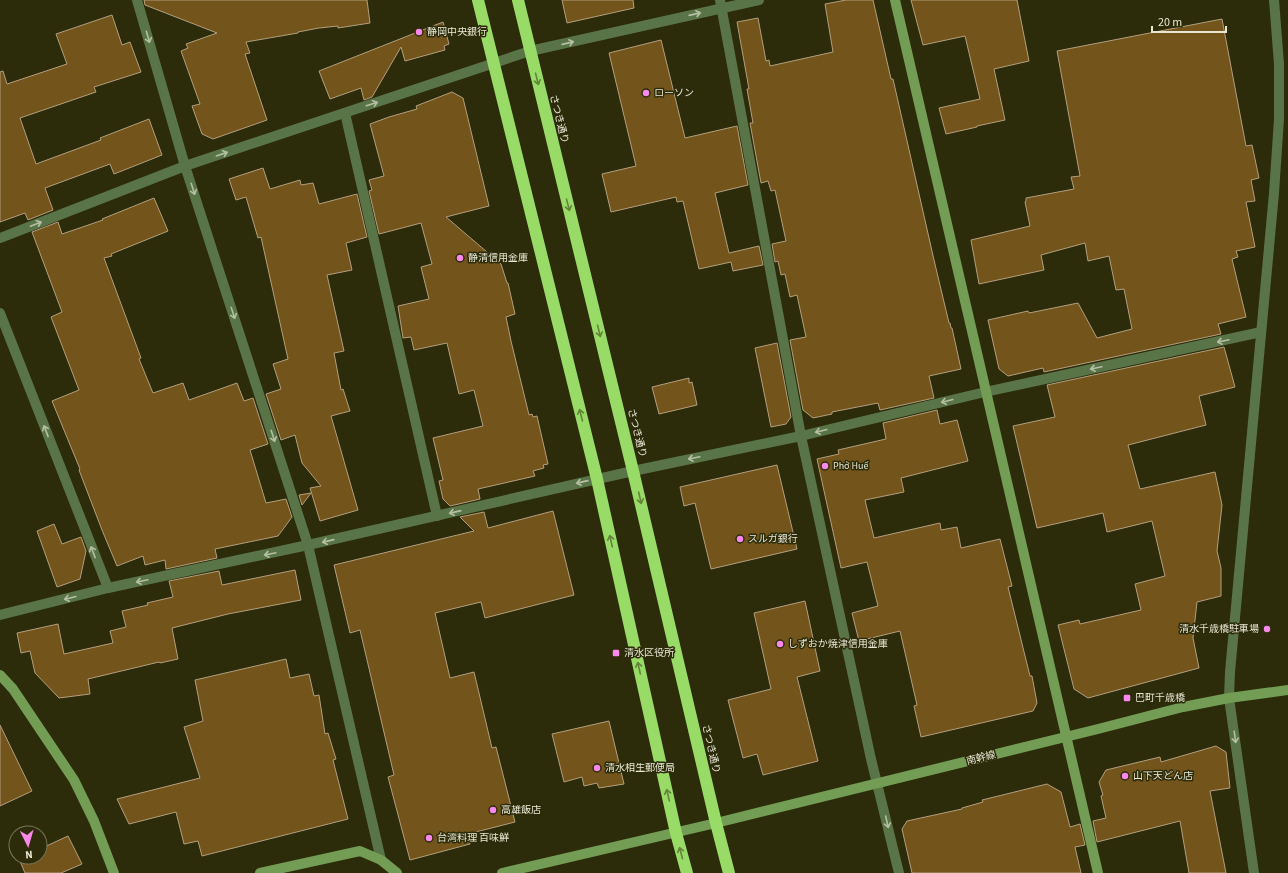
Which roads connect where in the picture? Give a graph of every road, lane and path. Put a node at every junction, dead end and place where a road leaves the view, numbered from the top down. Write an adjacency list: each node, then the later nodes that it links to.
1 (137, 0): 11 (street, one-way to 11)
2 (478, 0): 9 (highway)
3 (518, 0): 8 (highway, さつき通り)
4 (759, 0): 7 (street)
5 (895, 0): 15 (street)
6 (1274, 0): 14 (street)
7 (721, 4): 8 (street, one-way to 7); 16 (street)
8 (530, 51): 9 (street); 17 (highway, さつき通り, one-way to 17)
9 (493, 63): 10 (street, one-way to 9); 18 (highway, one-way to 9)
10 (345, 112): 11 (street, one-way to 10); 19 (street)
11 (185, 166): 12 (street, one-way to 11); 20 (street, one-way to 20)
12 (0, 238)
13 (0, 313): 21 (street, one-way to 13)
14 (1261, 332): 15 (street, one-way to 15); 25 (street)
15 (985, 392): 16 (street, one-way to 16); 26 (street)
16 (801, 436): 17 (street, one-way to 17); 27 (street)
17 (633, 471): 18 (street); 28 (highway, さつき通り, one-way to 28)
18 (597, 479): 19 (street, one-way to 19); 29 (highway, one-way to 18)
19 (437, 516): 20 (street, one-way to 20)
20 (308, 546): 21 (street, one-way to 21); 30 (street)
21 (108, 588): 22 (street, one-way to 22)
22 (0, 615)
23 (0, 675): 32 (street)
24 (1288, 690): 25 (street, 南幹線)
25 (1229, 698): 26 (street, 南幹線); 41 (street, one-way to 41)
26 (1067, 737): 27 (street, 南幹線); 40 (street)
27 (878, 784): 28 (street, 南幹線); 39 (street, one-way to 39)
28 (716, 823): 29 (street, 南幹線); 38 (highway, さつき通り)
29 (676, 833): 31 (street, 南幹線); 37 (highway, one-way to 29)
30 (381, 860): 33 (street); 34 (street); 35 (street)
31 (526, 870): 36 (street, 南幹線)
32 (114, 873)
33 (260, 873)
34 (385, 873)
35 (397, 873)
36 (502, 873)
37 (687, 873)
38 (729, 873)
39 (899, 873)
40 (1098, 873)
41 (1254, 873)

